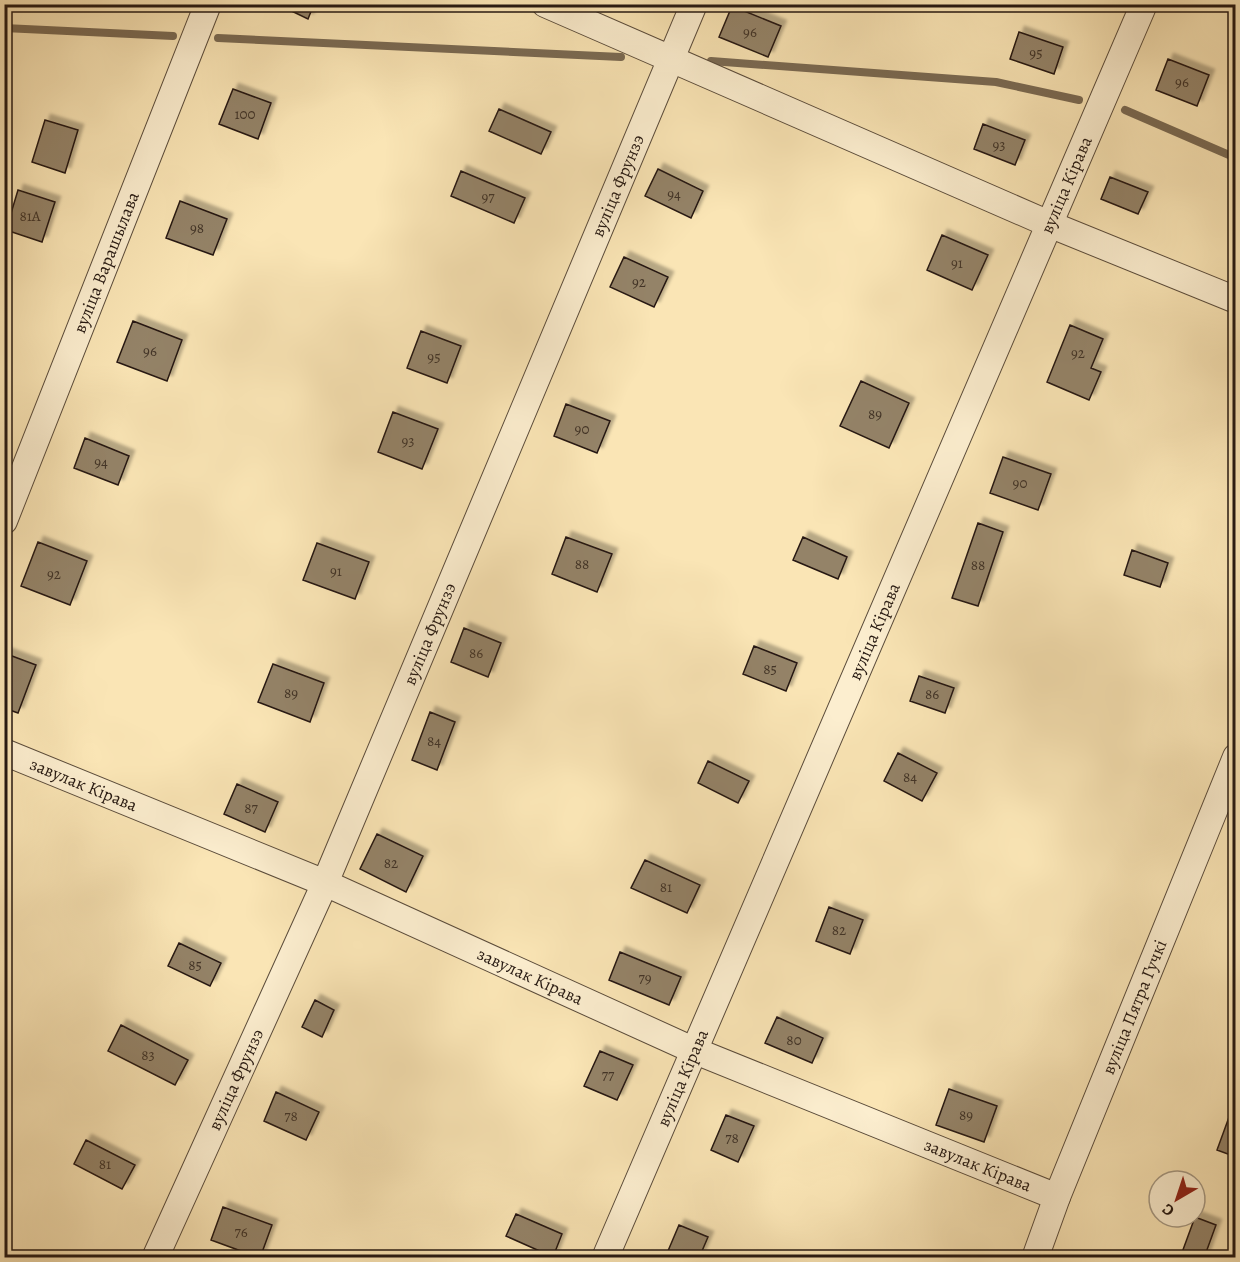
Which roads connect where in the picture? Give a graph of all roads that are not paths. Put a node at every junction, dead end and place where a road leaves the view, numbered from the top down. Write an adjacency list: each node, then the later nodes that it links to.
1 (208, 4): 8 (street, вуліца Варашылава)
2 (545, 4): 5 (street)
3 (694, 4): 5 (street, вуліца Фрунзэ)
4 (1144, 4): 6 (street, вуліца Кірава)
5 (670, 60): 6 (street); 11 (street, вуліца Фрунзэ)
6 (1049, 224): 7 (street); 12 (street, вуліца Кірава)
7 (1236, 300)
8 (4, 520)
9 (4, 752): 11 (street, завулак Кірава)
10 (1236, 757): 13 (street, вуліца Пятра Гучкі)
11 (326, 883): 12 (street, завулак Кірава); 14 (street, вуліца Фрунзэ)
12 (693, 1050): 13 (street, завулак Кірава); 15 (street, вуліца Кірава)
13 (1057, 1197): 16 (street, вуліца Пятра Гучкі)
14 (155, 1257)
15 (605, 1257)
16 (1035, 1257)

